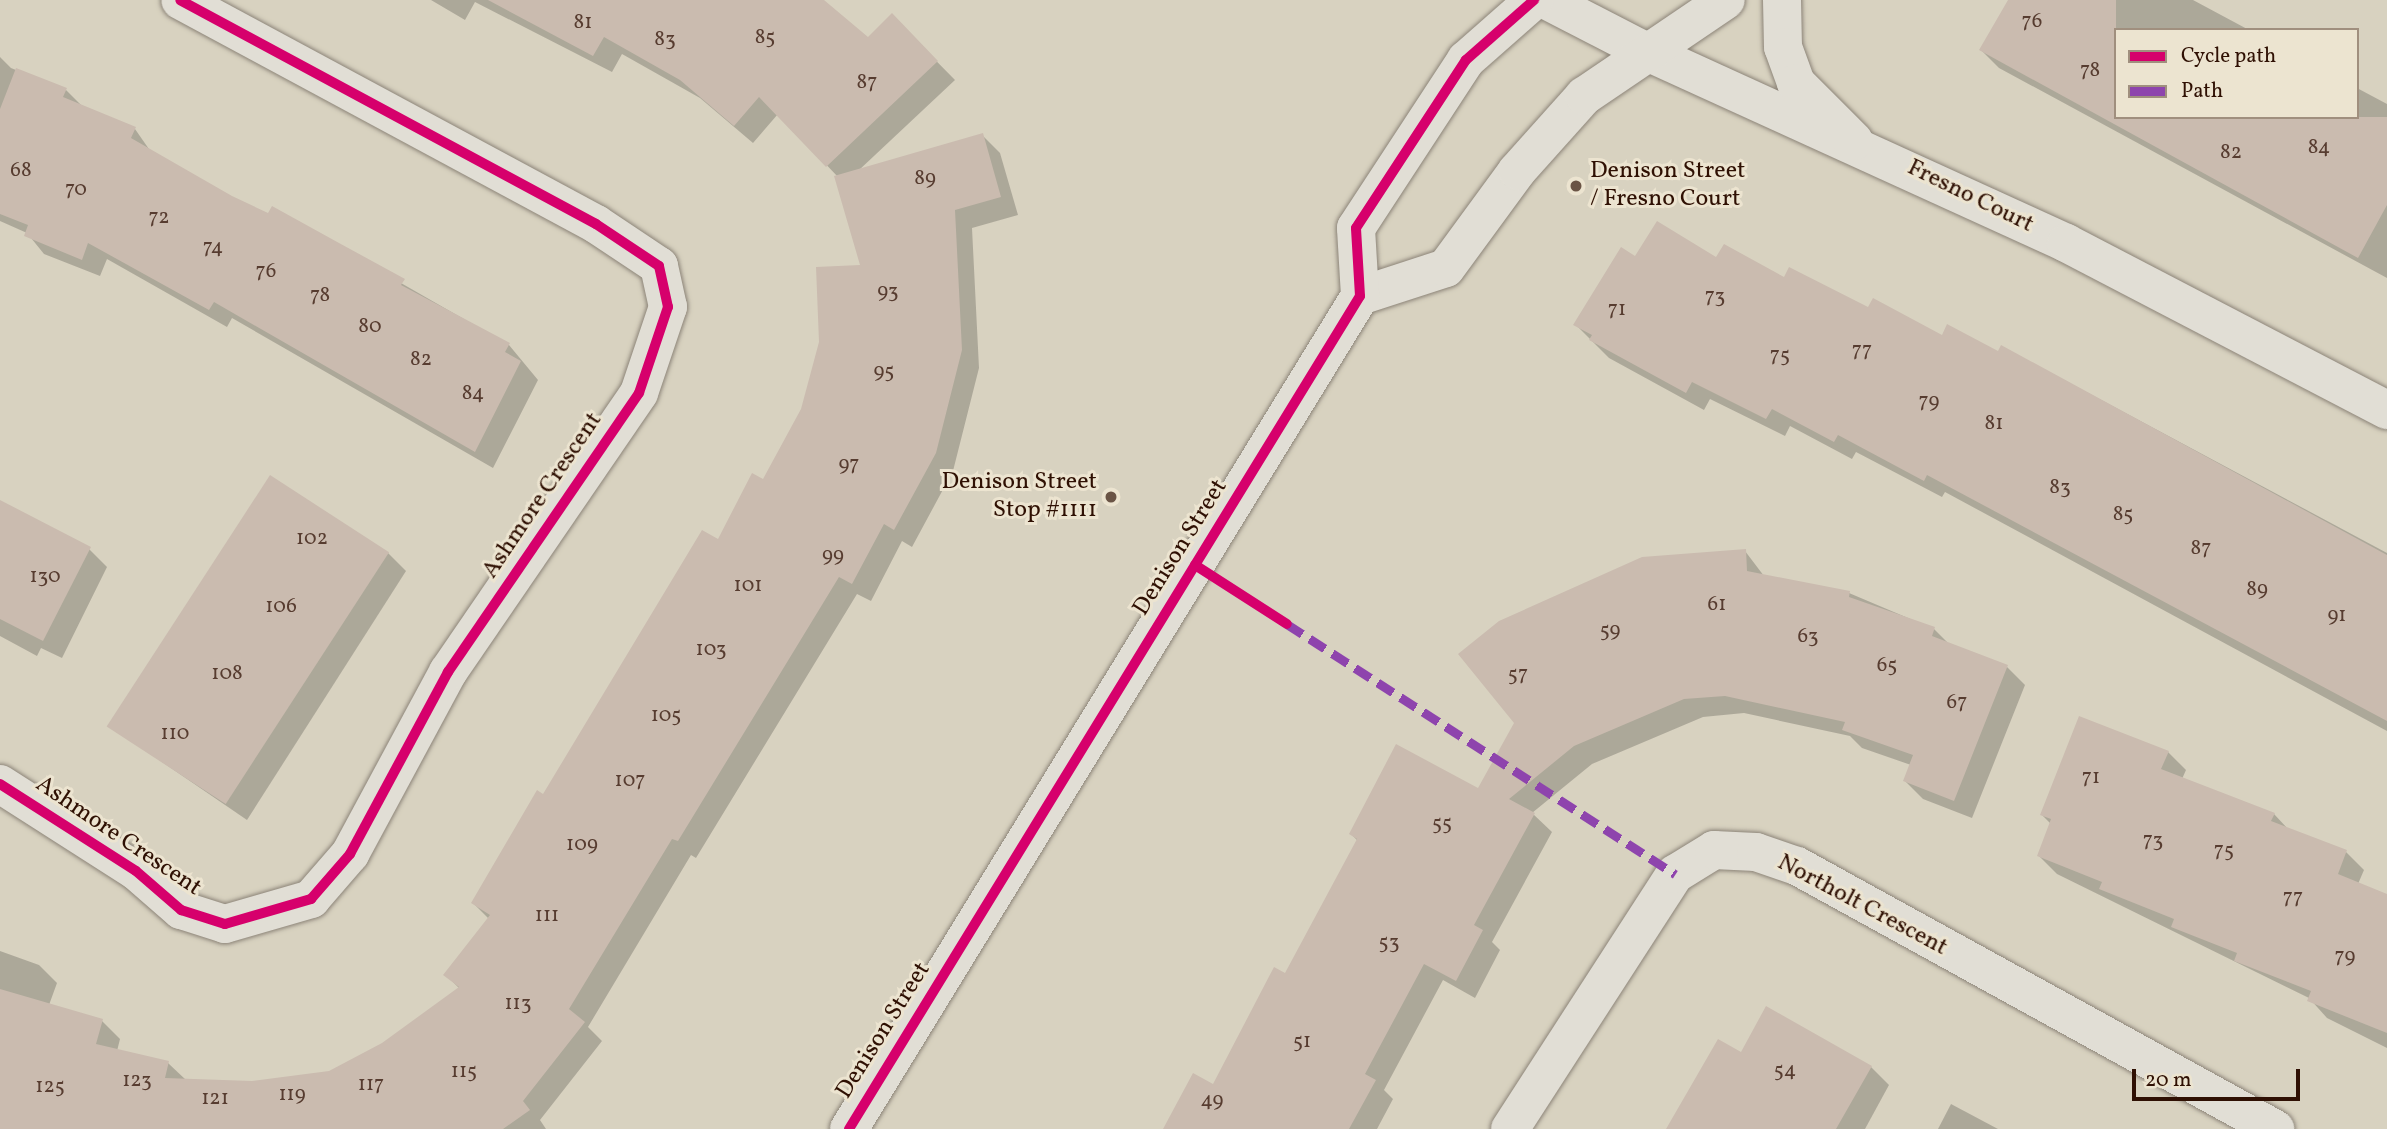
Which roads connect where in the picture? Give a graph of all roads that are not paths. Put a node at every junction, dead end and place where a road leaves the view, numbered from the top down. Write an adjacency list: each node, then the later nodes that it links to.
1 (180, 0): 10 (street, Ashmore Crescent)
2 (1534, 0): 8 (street)
3 (1546, 0): 6 (street, Fresno Court)
4 (1726, 0): 6 (street)
5 (1782, 0): 7 (street)
6 (1643, 50): 7 (street, Fresno Court); 8 (street)
7 (1854, 141): 9 (street, Fresno Court)
8 (1360, 296): 11 (street, Denison Street)
9 (2387, 410)
10 (0, 785)
11 (849, 1129)
12 (1510, 1129): 13 (street, Northolt Crescent)
13 (2275, 1129)

